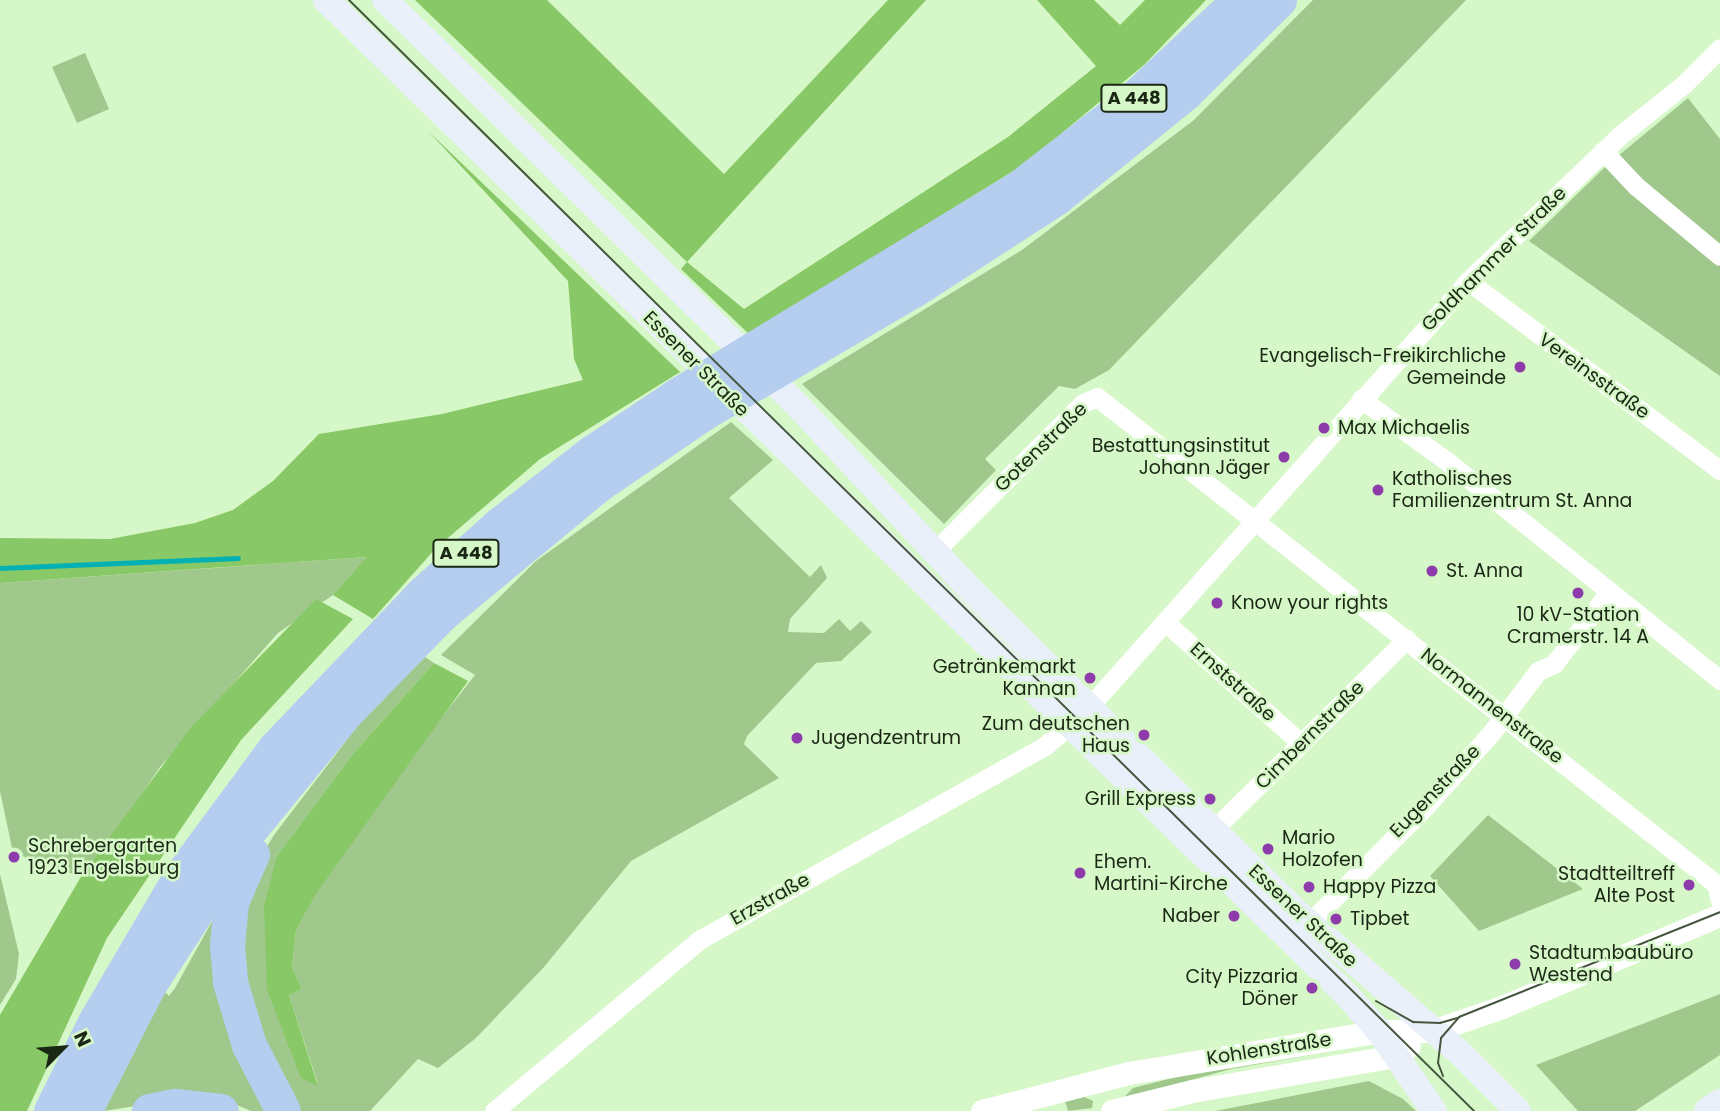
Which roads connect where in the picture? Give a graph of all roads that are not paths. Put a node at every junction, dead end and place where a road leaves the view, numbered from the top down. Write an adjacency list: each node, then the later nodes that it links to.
1 (326, 0): 18 (main road, Essener Straße)
2 (385, 0): 12 (main road, Essener Straße)
3 (1239, 0): 31 (highway, A 448)
4 (1279, 0): 17 (highway, A 448)
5 (1720, 48): 6 (street, Goldhammer Straße)
6 (1603, 151): 7 (street); 8 (street, Goldhammer Straße)
7 (1720, 256)
8 (1468, 281): 9 (street, Goldhammer Straße); 10 (street, Vereinsstraße)
9 (1361, 399): 11 (street, Goldhammer Straße); 13 (street)
10 (1720, 470)
11 (1254, 518): 12 (street, Gotenstraße); 14 (street, Goldhammer Straße); 15 (street, Normannenstraße)
12 (935, 551): 18 (main road, Essener Straße)
13 (1608, 593): 16 (street); 19 (street, Eugenstraße)
14 (1165, 622): 18 (street, Goldhammer Straße); 20 (street, Ernststraße)
15 (1407, 639): 19 (street, Normannenstraße); 20 (street, Cimbernstraße)
16 (1720, 680)
17 (347, 711): 32 (highway, A 448); 35 (highway)
18 (1080, 715): 21 (main road, Essener Straße); 25 (main road, Essener Straße); 36 (street, Erzstraße)
19 (1502, 715): 22 (street, Normannenstraße); 24 (street, Eugenstraße)
20 (1301, 743): 21 (street, Cimbernstraße)
21 (1213, 830): 24 (main road, Essener Straße)
22 (1720, 900)
23 (1720, 915): 26 (street, Kohlenstraße)
24 (1310, 922): 26 (main road, Essener Straße)
25 (1378, 1031): 26 (street, Kohlenstraße); 27 (main road, Essener Straße); 28 (street, Kohlenstraße)
26 (1432, 1031): 27 (street, Kohlenstraße); 39 (main road, Essener Straße)
27 (1394, 1056): 30 (street, Kohlenstraße); 38 (main road, Essener Straße)
28 (1107, 1078): 30 (street, Kohlenstraße); 37 (street, Kohlenstraße)
29 (1720, 1102): 40 (main road)
30 (1115, 1110)
31 (51, 1111)
32 (84, 1111)
33 (149, 1111): 34 (highway)
34 (221, 1111)
35 (283, 1111)
36 (494, 1111)
37 (982, 1111)
38 (1434, 1111)
39 (1518, 1111)
40 (1707, 1111)

